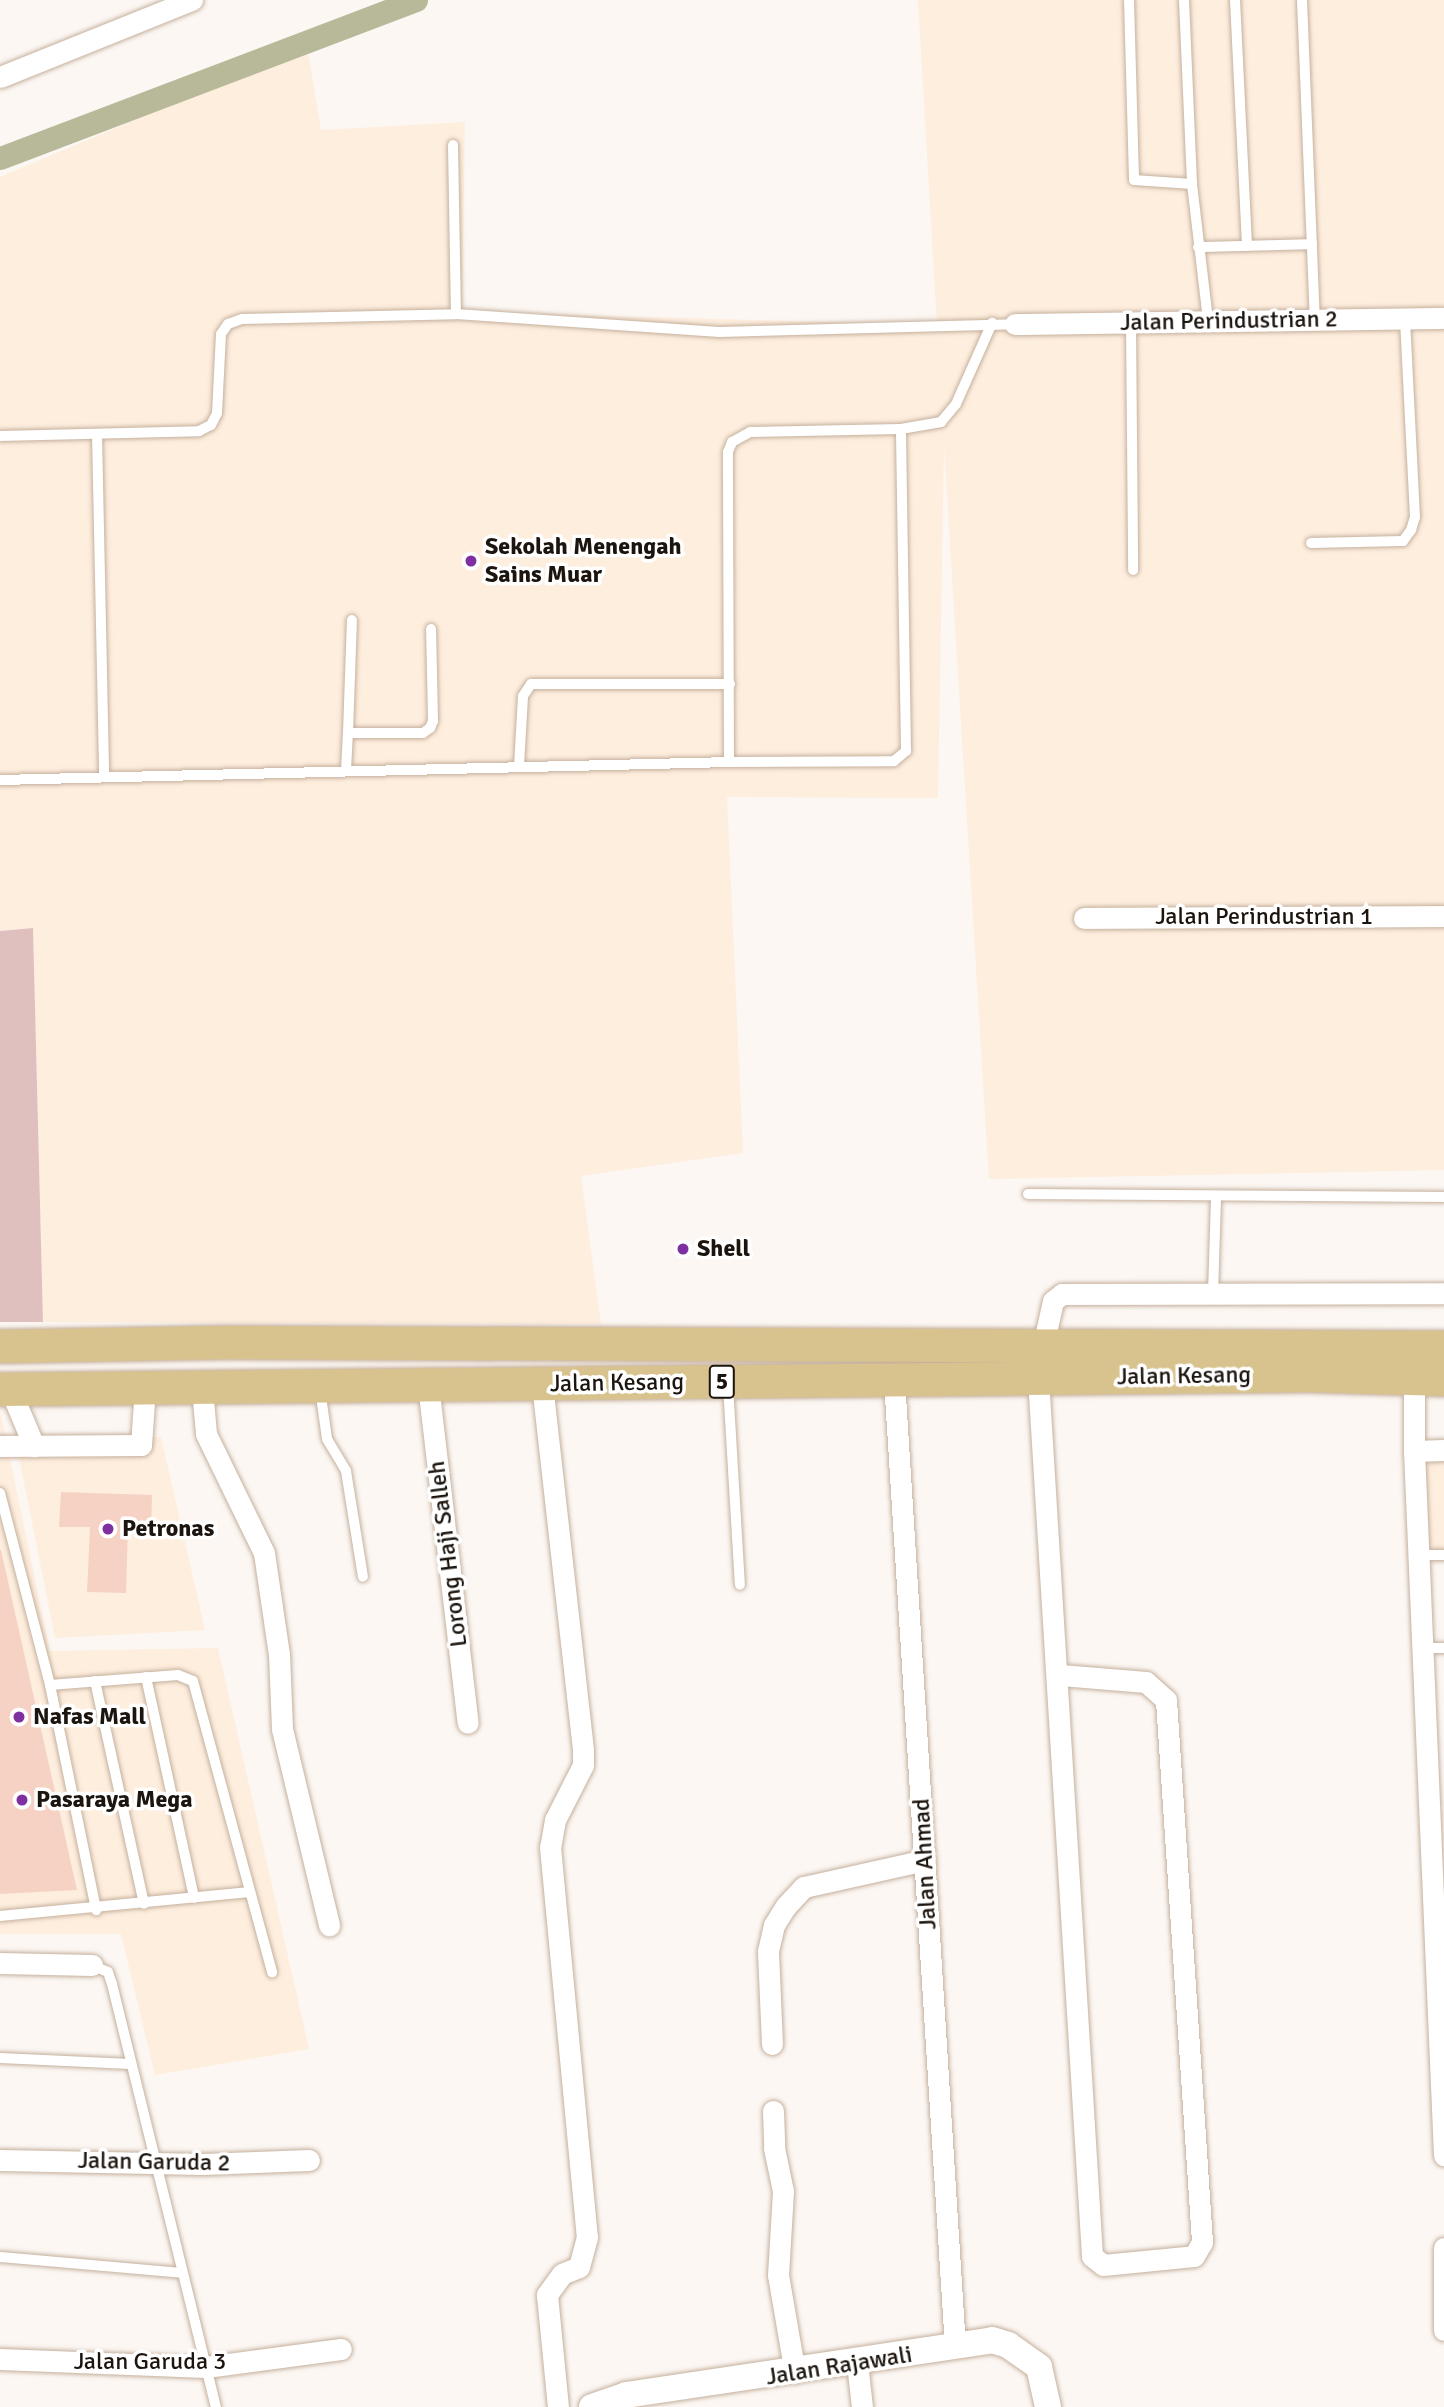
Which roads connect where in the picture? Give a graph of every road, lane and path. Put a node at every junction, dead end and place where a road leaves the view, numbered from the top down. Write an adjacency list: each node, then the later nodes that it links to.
1 (192, 0): 6 (street)
2 (1129, 0): 8 (lane)
3 (1184, 0): 8 (lane)
4 (1235, 0): 10 (lane)
5 (1302, 0): 9 (lane)
6 (0, 77)
7 (453, 145): 12 (lane)
8 (1192, 184): 11 (lane)
9 (1312, 244): 10 (lane); 15 (lane)
10 (1247, 246): 11 (lane)
11 (1198, 247): 16 (lane)
12 (456, 314): 18 (lane); 21 (lane)
13 (1444, 317): 14 (street, Jalan Perindustrian 2)
14 (1405, 318): 15 (street, Jalan Perindustrian 2); 23 (lane)
15 (1315, 320): 16 (street, Jalan Perindustrian 2)
16 (1208, 321): 17 (street, Jalan Perindustrian 2)
17 (1131, 322): 19 (street, Jalan Perindustrian 2); 24 (lane)
18 (992, 323): 19 (lane); 20 (lane)
19 (1015, 324)
20 (901, 429): 27 (lane); 29 (lane)
21 (97, 434): 22 (lane); 32 (lane)
22 (0, 436)
23 (1311, 543)
24 (1133, 570)
25 (352, 620): 28 (lane)
26 (431, 629): 28 (lane)
27 (730, 684): 29 (lane); 30 (lane)
28 (348, 733): 31 (lane)
29 (729, 762): 30 (lane)
30 (520, 766): 31 (lane)
31 (346, 770): 32 (lane)
32 (104, 777): 33 (lane)
33 (0, 780)
34 (1444, 916): 35 (street, Jalan Perindustrian 1)
35 (1084, 918)
36 (1028, 1194): 38 (lane)
37 (1444, 1197): 38 (lane)
38 (1216, 1198): 40 (lane)
39 (1444, 1293): 40 (street)
40 (1213, 1294): 41 (street)
41 (1046, 1332): 42 (main road, Jalan Kesang / 5); 43 (main road, Jalan Kesang / 5)
42 (0, 1346)
43 (1444, 1347)
44 (1038, 1378): 45 (main road, Jalan Kesang / 5); 46 (main road, Jalan Kesang / 5); 64 (street)
45 (1429, 1379): 57 (street)
46 (894, 1380): 47 (main road, Jalan Kesang / 5); 69 (street, Jalan Ahmad)
47 (728, 1382): 48 (main road, Jalan Kesang / 5); 62 (lane)
48 (542, 1384): 49 (main road, Jalan Kesang / 5); 101 (street)
49 (428, 1385): 50 (main road, Jalan Kesang / 5); 68 (street, Lorong Haji Salleh)
50 (319, 1386): 52 (main road, Jalan Kesang / 5); 61 (lane)
51 (145, 1388): 52 (main road, Jalan Kesang / 5); 53 (main road, Jalan Kesang / 5); 55 (street)
52 (202, 1388): 75 (street)
53 (5, 1389): 55 (street)
54 (0, 1446): 55 (street)
55 (34, 1446)
56 (1444, 1450): 57 (street)
57 (1414, 1451): 59 (street)
58 (0, 1493): 67 (lane)
59 (1419, 1555): 60 (lane); 63 (street)
60 (1444, 1555)
61 (363, 1577)
62 (740, 1585)
63 (1433, 1648): 79 (street)
64 (1060, 1675): 64 (street)
65 (146, 1677): 66 (lane); 70 (lane); 71 (lane)
66 (95, 1681): 67 (lane); 72 (lane)
67 (50, 1685): 73 (lane)
68 (468, 1723)
69 (925, 1860): 80 (street); 92 (street, Jalan Ahmad)
70 (250, 1892): 71 (lane); 78 (lane)
71 (194, 1898): 72 (lane)
72 (144, 1905): 73 (lane)
73 (96, 1910): 74 (lane)
74 (0, 1916)
75 (329, 1926)
76 (0, 1963): 77 (street)
77 (92, 1965): 82 (lane)
78 (272, 1972)
79 (1440, 1985): 84 (street)
80 (772, 2044)
81 (0, 2058): 82 (lane)
82 (131, 2064): 87 (lane)
83 (773, 2111): 97 (street)
84 (1444, 2155)
85 (0, 2160): 87 (street, Jalan Garuda 2)
86 (309, 2160): 87 (street, Jalan Garuda 2)
87 (157, 2163): 90 (lane)
88 (1444, 2248): 91 (street)
89 (0, 2257): 90 (lane)
90 (182, 2273): 96 (lane)
91 (1444, 2330)
92 (955, 2347): 95 (street, Jalan Rajawali); 104 (street, Jalan Rajawali)
93 (341, 2349): 96 (street, Jalan Garuda 3)
94 (0, 2359): 96 (street, Jalan Garuda 3)
95 (857, 2363): 97 (street, Jalan Rajawali); 103 (street)
96 (206, 2367): 100 (lane)
97 (795, 2373): 98 (street, Jalan Rajawali)
98 (672, 2398): 99 (street, Jalan Rajawali)
99 (626, 2401): 102 (street, Jalan Rajawali)
100 (216, 2407)
101 (558, 2407)
102 (592, 2407)
103 (862, 2407)
104 (1048, 2407)

